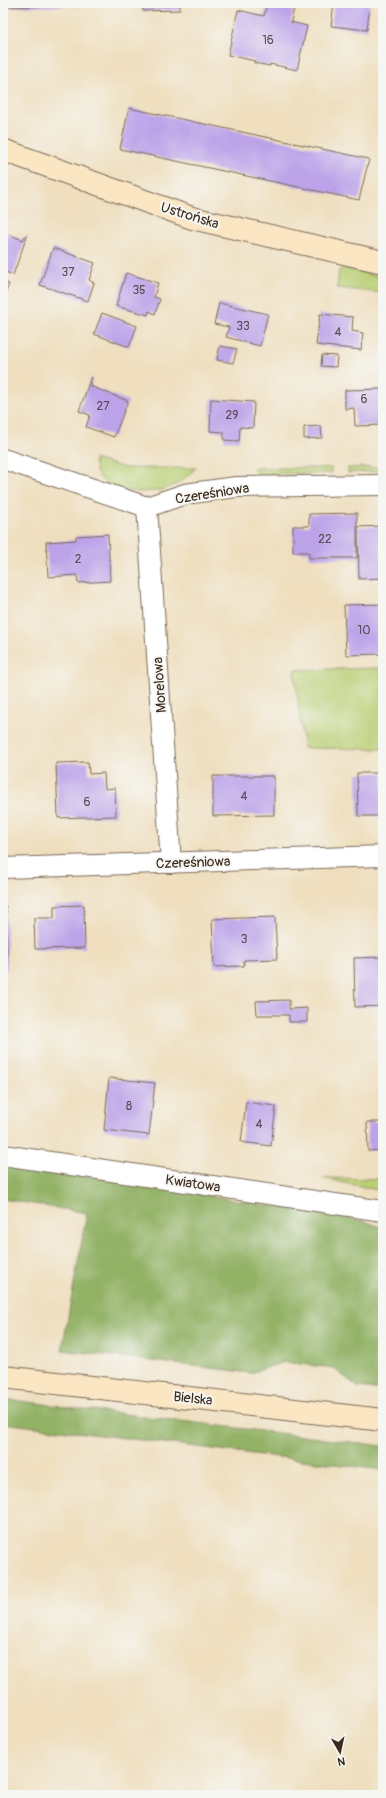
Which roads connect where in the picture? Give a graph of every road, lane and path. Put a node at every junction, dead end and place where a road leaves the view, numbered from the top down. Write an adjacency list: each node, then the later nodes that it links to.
1 (3, 150): 2 (street, Ustrońska)
2 (383, 262)
3 (3, 459): 5 (street)
4 (383, 485): 5 (street, Czereśniowa)
5 (147, 507): 7 (street, Morelowa)
6 (383, 856): 7 (street, Czereśniowa)
7 (171, 863): 8 (street, Czereśniowa)
8 (3, 868)
9 (3, 1155): 10 (street, Kwiatowa)
10 (383, 1211)
11 (3, 1377): 12 (street, Bielska)
12 (383, 1420)

